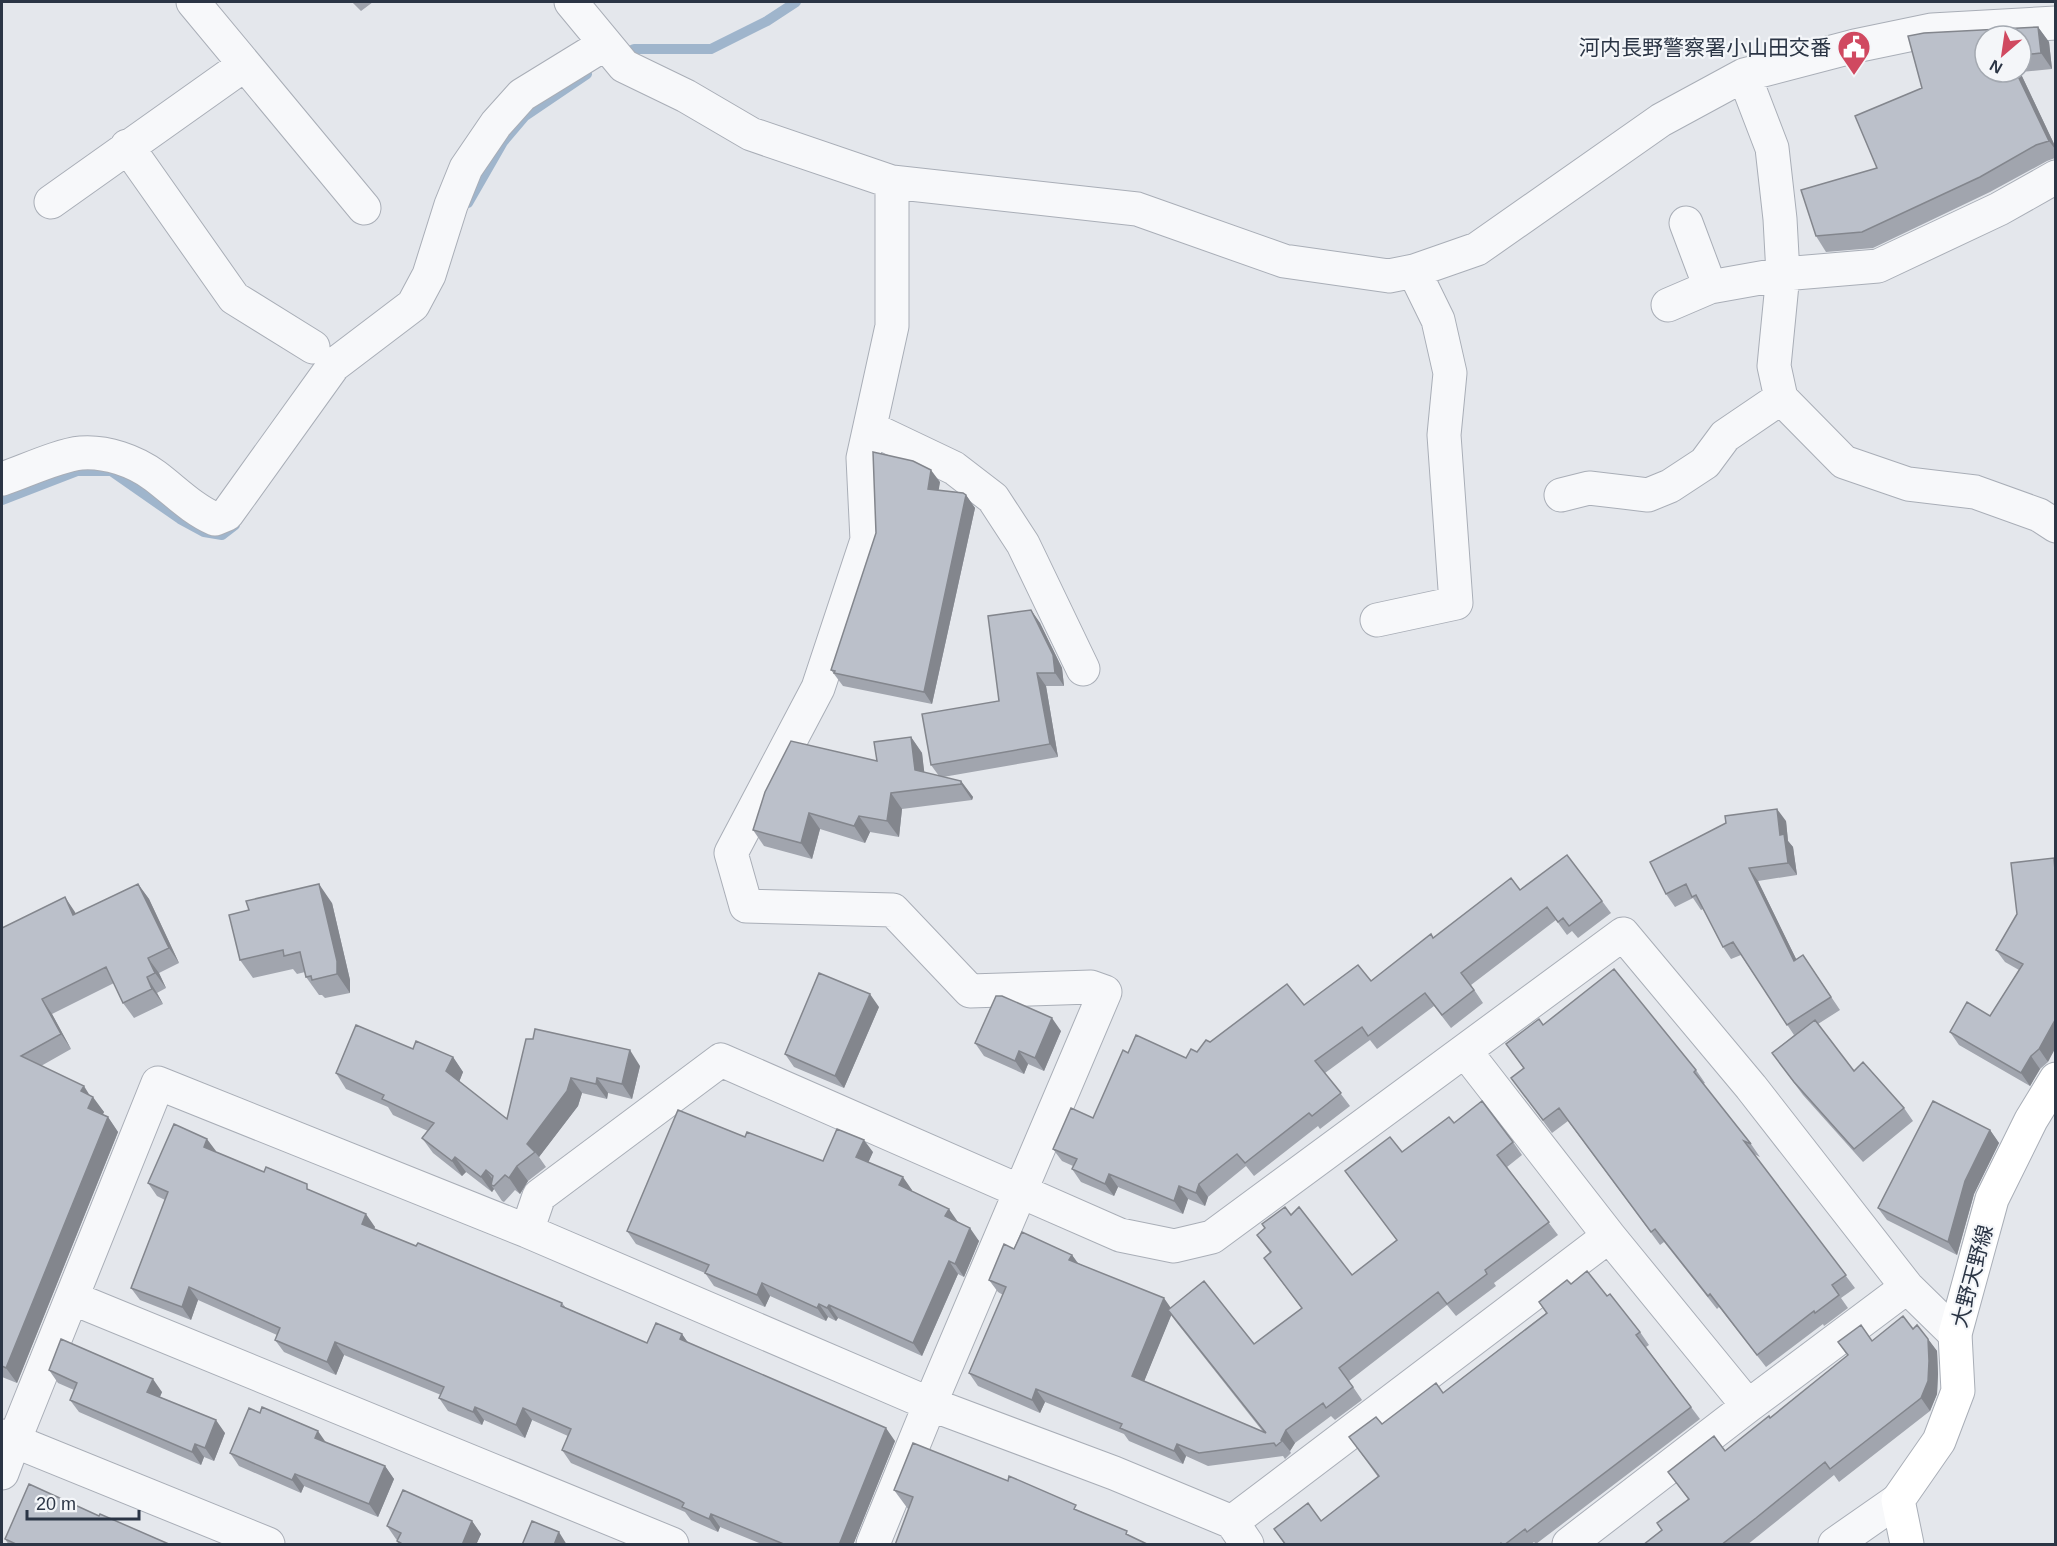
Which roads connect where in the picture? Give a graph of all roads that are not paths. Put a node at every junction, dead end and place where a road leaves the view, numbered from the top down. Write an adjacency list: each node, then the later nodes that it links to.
1 (194, 2): 5 (street)
2 (572, 2): 4 (street)
3 (2055, 24): 6 (street)
4 (614, 54): 9 (street); 20 (street)
5 (244, 65): 7 (street); 11 (street)
6 (1744, 75): 13 (street); 14 (street)
7 (127, 146): 10 (street); 17 (street)
8 (2055, 177): 14 (street)
9 (891, 183): 13 (street); 19 (street)
10 (51, 202)
11 (364, 208)
12 (1686, 223): 15 (street)
13 (1414, 271): 23 (street)
14 (1783, 274): 15 (street); 18 (street)
15 (1710, 287): 16 (street)
16 (1668, 305)
17 (313, 348)
18 (1781, 398): 21 (street); 22 (street)
19 (870, 428): 24 (street); 27 (street)
20 (2, 479)
21 (1561, 495)
22 (2055, 526)
23 (1377, 620)
24 (1083, 669)
25 (1465, 1051): 27 (street); 29 (street); 30 (street)
26 (2055, 1079): 32 (main road, 大野天野線)
27 (1020, 1191): 28 (street); 33 (street)
28 (527, 1231): 31 (street); 33 (street)
29 (1609, 1236): 34 (street); 38 (street)
30 (1908, 1287): 32 (street); 34 (street)
31 (72, 1298): 35 (street); 40 (street)
32 (1955, 1334): 37 (main road, 大野天野線)
33 (930, 1404): 38 (street); 41 (street)
34 (1748, 1406): 42 (street)
35 (8, 1438): 36 (street); 39 (street)
36 (2, 1473)
37 (1898, 1500): 43 (street); 44 (main road)
38 (1239, 1534)
39 (268, 1545)
40 (672, 1545)
41 (873, 1545)
42 (1569, 1545)
43 (1835, 1545)
44 (1907, 1545)

